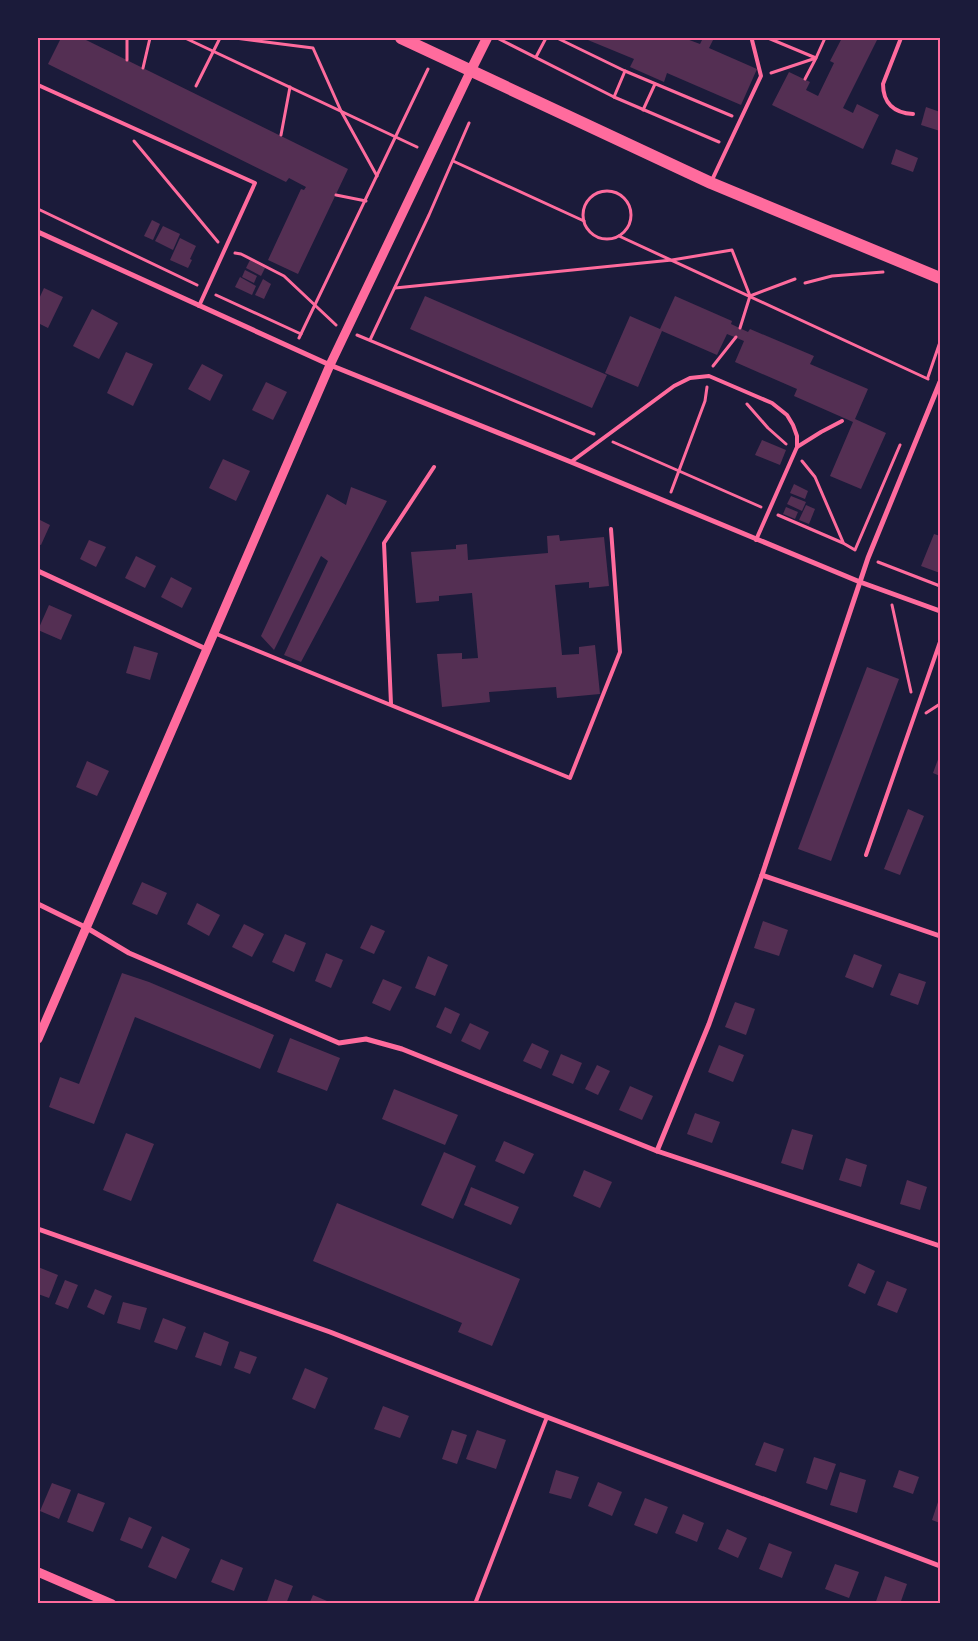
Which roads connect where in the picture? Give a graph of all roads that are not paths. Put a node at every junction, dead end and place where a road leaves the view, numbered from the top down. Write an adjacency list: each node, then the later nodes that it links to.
1 (401, 38): 5 (main road)
2 (487, 38): 5 (main road)
3 (753, 38): 8 (lane)
4 (901, 38): 7 (lane)
5 (470, 70): 8 (main road); 12 (street)
6 (38, 85): 11 (lane)
7 (913, 114)
8 (711, 183): 10 (main road)
9 (38, 232): 11 (street)
10 (940, 278)
11 (200, 306): 12 (street)
12 (330, 365): 16 (street); 23 (street)
13 (940, 382): 21 (street)
14 (842, 421): 15 (lane)
15 (797, 447): 16 (lane); 19 (lane)
16 (571, 462): 19 (street)
17 (434, 467): 26 (lane)
18 (611, 529): 26 (lane)
19 (756, 540): 21 (street)
20 (38, 572): 25 (street)
21 (860, 582): 22 (street); 28 (street)
22 (940, 611)
23 (214, 633): 25 (street); 26 (lane)
24 (940, 642): 27 (lane)
25 (206, 650): 30 (street)
26 (392, 704)
27 (866, 855)
28 (762, 875): 31 (street); 33 (street)
29 (38, 904): 30 (street)
30 (87, 928): 32 (street); 33 (street)
31 (940, 936)
32 (38, 1039)
33 (656, 1151): 35 (street)
34 (38, 1229): 36 (street)
35 (940, 1246)
36 (547, 1417): 37 (street); 40 (lane)
37 (940, 1566)
38 (38, 1572): 39 (street)
39 (112, 1604)
40 (475, 1604)

